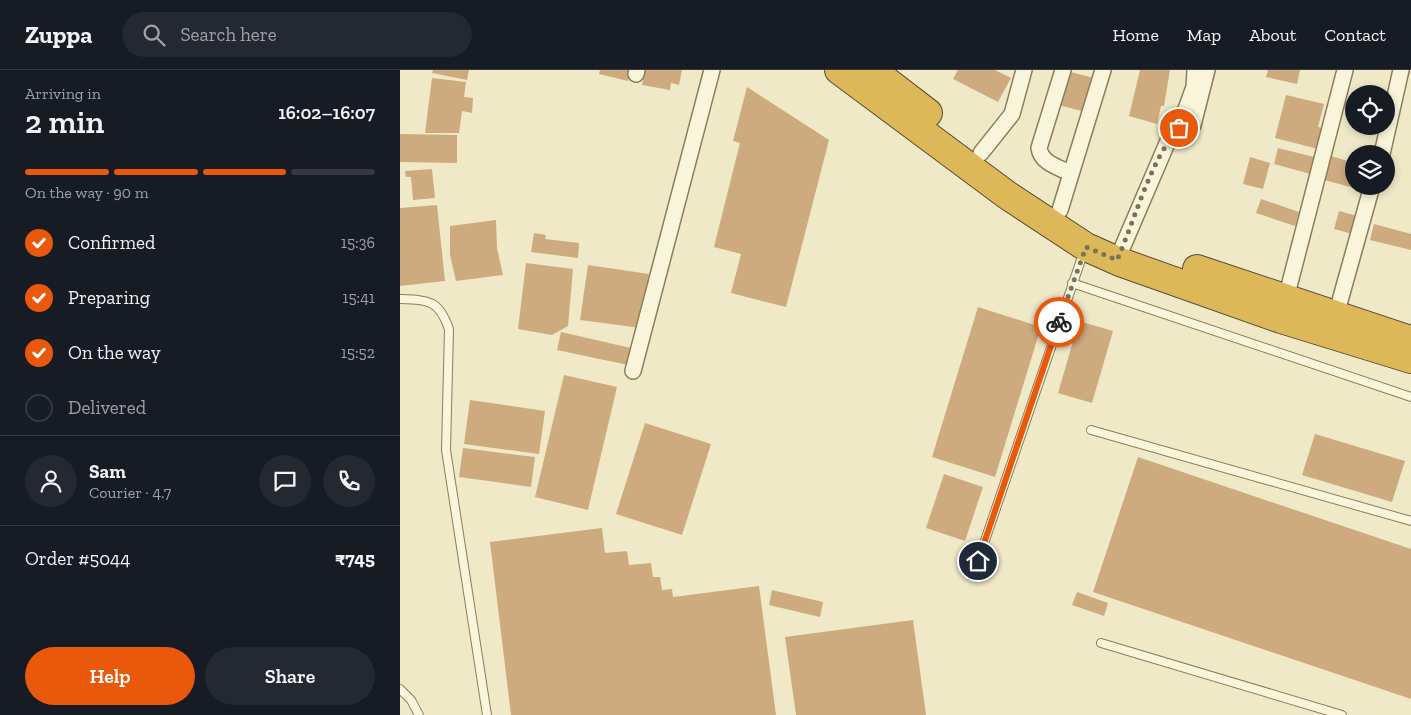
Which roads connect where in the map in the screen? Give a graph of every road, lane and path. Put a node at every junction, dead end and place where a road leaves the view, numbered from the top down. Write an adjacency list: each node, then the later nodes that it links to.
1 (712, 70): 26 (street)
2 (839, 70): 11 (highway)
3 (872, 70): 11 (highway)
4 (1024, 70): 14 (street)
5 (1063, 70): 15 (street)
6 (1103, 70): 15 (street)
7 (1195, 70): 12 (street)
8 (1207, 70): 12 (street)
9 (1345, 70): 21 (street)
10 (1401, 70): 13 (street)
11 (908, 109): 14 (highway); 18 (highway)
12 (1179, 128): 19 (street)
13 (1384, 145)
14 (981, 153): 17 (highway)
15 (1070, 173): 17 (street)
16 (1369, 195): 23 (street)
17 (1060, 210): 19 (highway)
18 (1086, 247): 19 (highway); 20 (lane)
19 (1121, 252): 21 (highway); 25 (highway)
20 (1072, 283): 27 (lane); 30 (lane)
21 (1286, 298): 23 (highway)
22 (400, 299): 34 (lane)
23 (1336, 315): 24 (highway)
24 (1411, 340)
25 (1411, 360)
26 (632, 371)
27 (1411, 397)
28 (1091, 430): 29 (lane)
29 (1411, 521)
30 (978, 561)
31 (1101, 643): 35 (lane)
32 (400, 690): 33 (lane)
33 (419, 715)
34 (487, 715)
35 (1342, 715)

